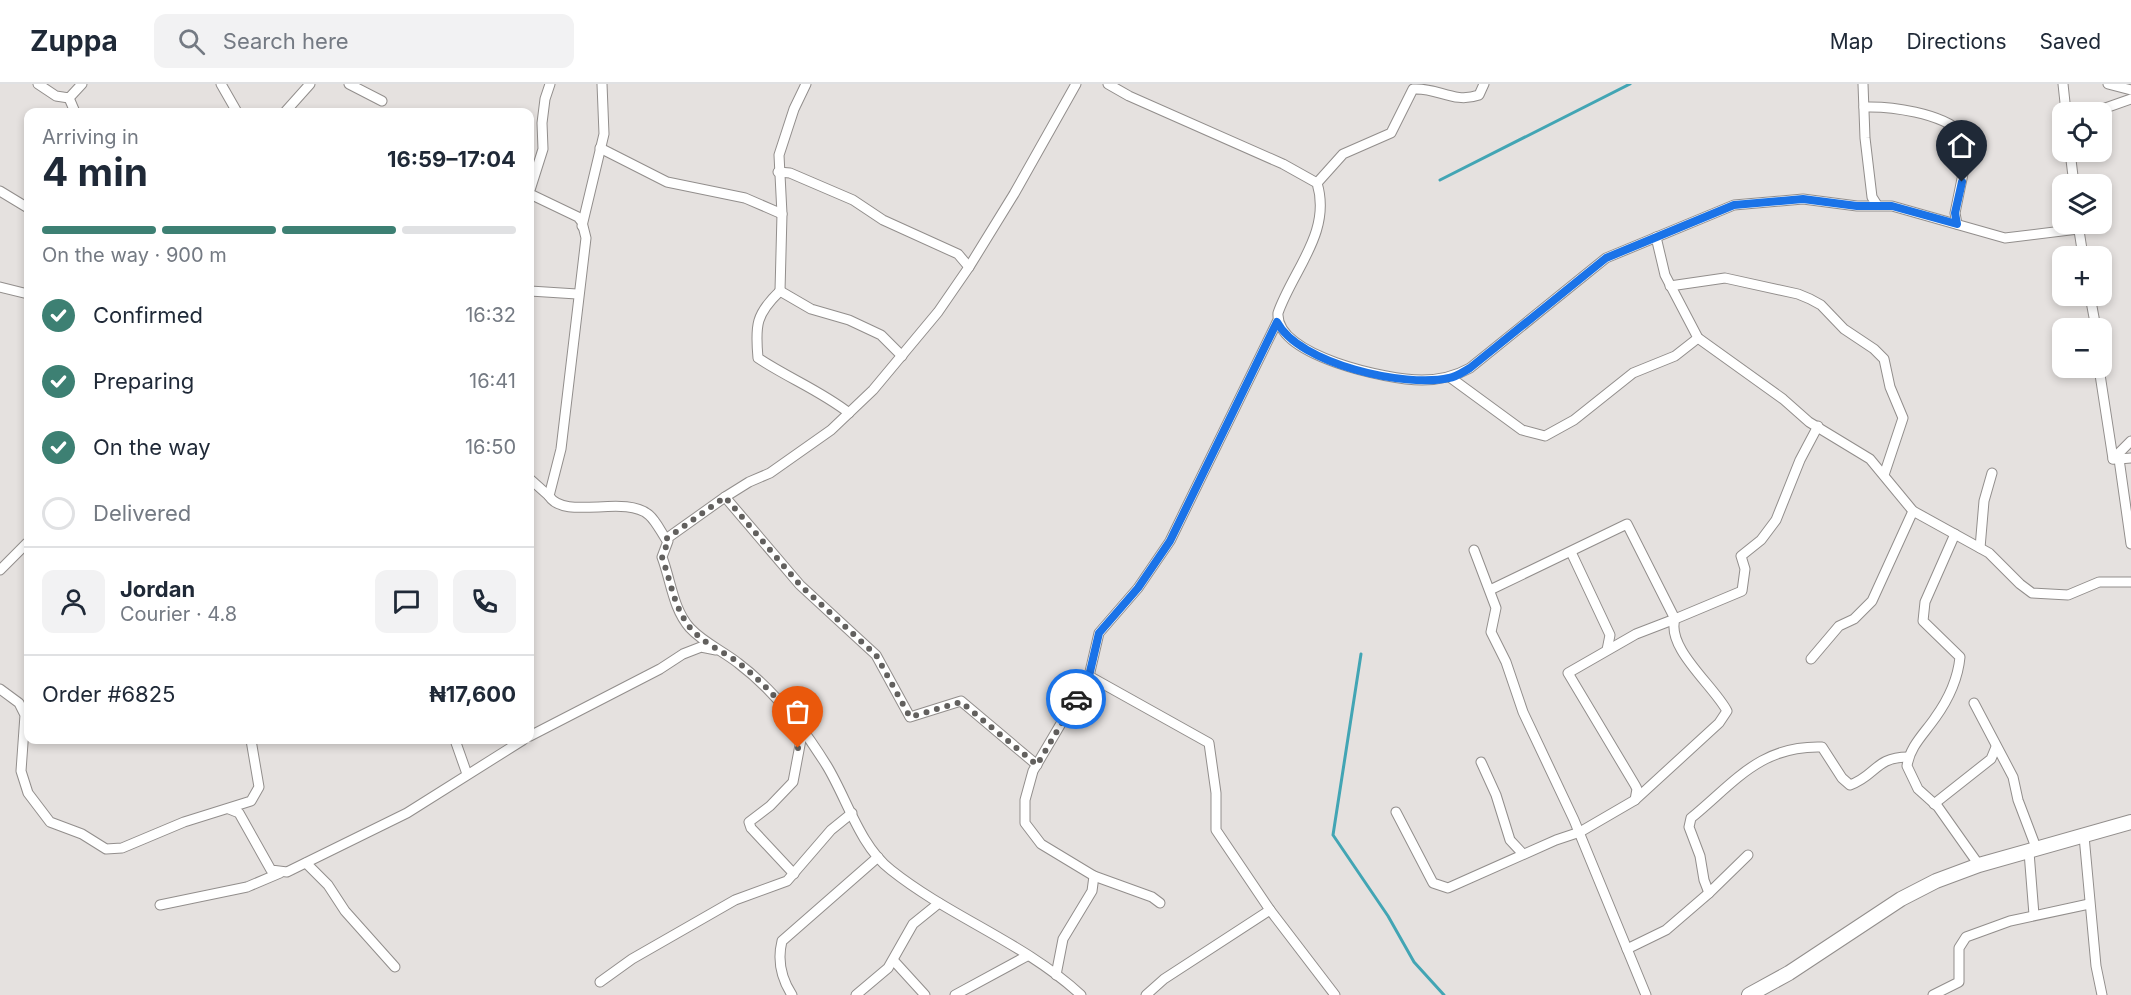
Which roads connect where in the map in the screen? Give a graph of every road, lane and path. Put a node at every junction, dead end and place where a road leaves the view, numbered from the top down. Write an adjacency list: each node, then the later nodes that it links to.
1 (38, 84): 16 (street)
2 (82, 84): 16 (street)
3 (221, 84): 23 (street)
4 (309, 84): 24 (street)
5 (349, 84): 18 (street)
6 (550, 84): 27 (street)
7 (602, 84): 25 (street)
8 (806, 84): 26 (street)
9 (1076, 84): 38 (street)
10 (1108, 84): 28 (street)
11 (1484, 84): 28 (street)
12 (1863, 84): 21 (street)
13 (2063, 84): 19 (street)
14 (2108, 84): 15 (street)
15 (2131, 90)
16 (69, 98): 22 (street)
17 (2131, 99): 20 (street)
18 (382, 101)
19 (2065, 102)
20 (2112, 106)
21 (1864, 107): 31 (street); 34 (street)
22 (73, 108)
23 (235, 108)
24 (288, 108)
25 (600, 148): 33 (street); 35 (street)
26 (778, 172): 33 (street); 38 (street)
27 (534, 179)
28 (1317, 183): 45 (street)
29 (0, 191): 32 (street)
30 (534, 194): 35 (street)
31 (1877, 205): 34 (street); 37 (street)
32 (24, 206)
33 (782, 214): 42 (street)
34 (1957, 224): 36 (street)
35 (582, 228): 44 (street)
36 (2052, 230)
37 (1656, 237): 39 (street); 48 (street)
38 (969, 267): 47 (street)
39 (1670, 286): 46 (street); 56 (street)
40 (0, 287): 43 (street)
41 (534, 291): 44 (street)
42 (780, 291): 47 (street); 50 (street)
43 (24, 293)
44 (577, 294): 58 (street)
45 (1277, 322): 48 (street); 75 (street)
46 (1698, 339): 48 (street); 51 (street)
47 (902, 356): 50 (street)
48 (1451, 378)
49 (2101, 378): 54 (street)
50 (849, 413): 59 (street)
51 (1818, 426): 56 (street); 71 (street)
52 (2131, 441): 54 (street)
53 (2131, 458): 54 (street)
54 (2116, 459): 63 (street)
55 (1992, 473): 65 (street)
56 (1884, 474): 60 (street)
57 (534, 483): 58 (street)
58 (549, 496): 62 (street)
59 (725, 497): 62 (street); 88 (street)
60 (1913, 511): 61 (street); 74 (street)
61 (1956, 534): 65 (street); 86 (street)
62 (666, 539): 73 (street)
63 (2131, 544)
64 (24, 546): 68 (street)
65 (1980, 548): 69 (street)
66 (1474, 550): 70 (street)
67 (1571, 552): 70 (street); 71 (street); 72 (street)
68 (0, 570)
69 (2131, 582)
70 (1490, 590): 96 (street)
71 (1675, 619): 72 (street); 90 (street)
72 (1607, 650): 90 (street)
73 (722, 651): 79 (street); 80 (street)
74 (1811, 658)
75 (1089, 676): 88 (street); 112 (street)
76 (0, 689): 78 (street)
77 (1974, 703): 85 (street)
78 (24, 712)
79 (803, 729): 94 (street); 105 (street)
80 (534, 734)
81 (24, 737): 92 (street)
82 (252, 744): 92 (street)
83 (456, 744): 89 (street)
84 (516, 744): 89 (street)
85 (1996, 747): 91 (street); 98 (street)
86 (1908, 757): 91 (street); 107 (street)
87 (1481, 762): 99 (street)
88 (1037, 765): 106 (street)
89 (467, 774): 102 (street)
90 (1635, 800): 96 (street)
91 (1934, 804): 103 (street)
92 (229, 809): 104 (street)
93 (1396, 812): 99 (street)
94 (852, 813): 101 (street); 105 (street)
95 (2131, 822): 97 (street)
96 (1580, 832): 99 (street); 114 (street)
97 (2084, 836): 98 (street); 110 (street)
98 (2033, 851): 103 (street); 113 (street)
99 (1523, 854)
100 (1748, 855): 107 (street)
101 (878, 857): 108 (street); 120 (street)
102 (306, 863): 104 (street); 117 (street)
103 (1979, 865): 128 (street)
104 (280, 873): 111 (street)
105 (794, 874): 119 (street)
106 (1094, 876): 109 (street); 118 (street)
107 (1709, 893): 114 (street)
108 (939, 903): 115 (street); 116 (street)
109 (1160, 903)
110 (2089, 904): 113 (street); 130 (street)
111 (160, 905)
112 (1270, 910): 125 (street); 126 (street)
113 (2034, 915): 129 (street)
114 (1627, 949): 127 (street)
115 (1027, 956): 118 (street); 123 (street)
116 (894, 961): 121 (street); 122 (street)
117 (395, 967)
118 (1056, 975): 124 (street)
119 (600, 982)
120 (792, 995)
121 (856, 995)
122 (925, 995)
123 (955, 995)
124 (1081, 995)
125 (1146, 995)
126 (1335, 995)
127 (1646, 995)
128 (1749, 995)
129 (1933, 995)
130 (2102, 995)

